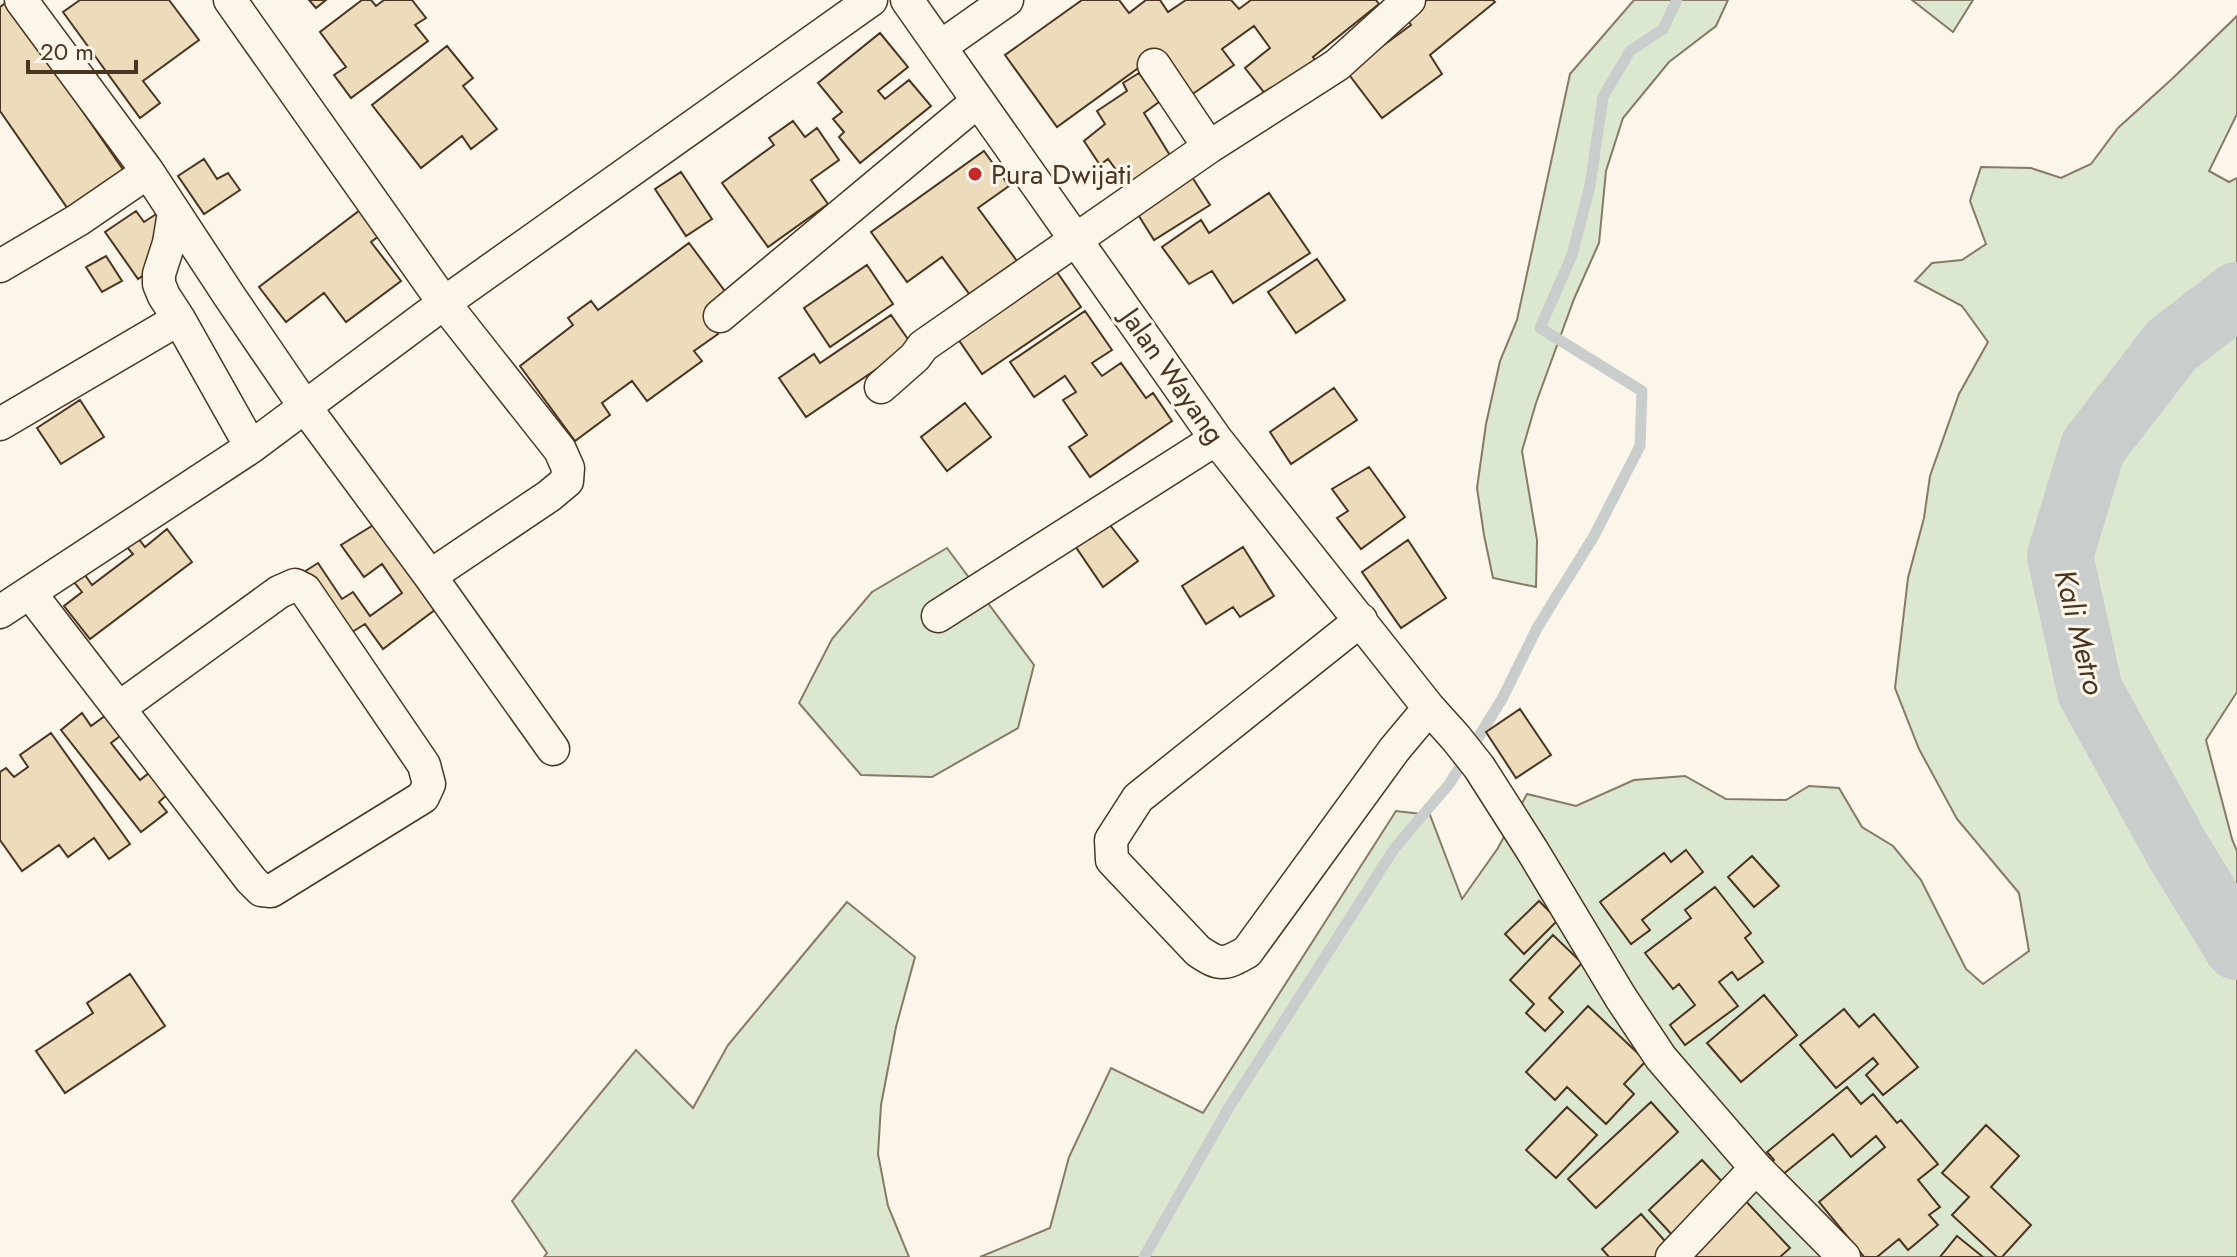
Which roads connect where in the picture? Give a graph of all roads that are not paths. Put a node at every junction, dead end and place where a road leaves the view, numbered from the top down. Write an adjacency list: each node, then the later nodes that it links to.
1 (21, 0): 11 (street)
2 (230, 0): 15 (street)
3 (871, 0): 15 (street)
4 (907, 0): 7 (street, Jalan Wayang)
5 (1007, 0): 7 (street)
6 (1409, 0): 10 (street)
7 (940, 47): 9 (street, Jalan Wayang)
8 (1154, 65): 10 (street)
9 (978, 101): 13 (street, Jalan Wayang); 16 (street)
10 (1209, 147): 13 (street)
11 (148, 172): 12 (street); 14 (street)
12 (174, 212): 17 (street); 19 (street)
13 (1075, 238): 18 (street); 21 (street, Jalan Wayang)
14 (0, 266)
15 (444, 303): 19 (street); 23 (street)
16 (720, 316)
17 (179, 319): 20 (street); 22 (street)
18 (881, 387)
19 (305, 407): 22 (street); 23 (street)
20 (0, 424)
21 (1216, 439): 26 (street); 27 (street, Jalan Wayang)
22 (251, 447): 24 (street)
23 (430, 576): 30 (street)
24 (30, 593): 25 (street); 28 (street)
25 (0, 612)
26 (938, 616)
27 (1361, 620): 29 (street, Jalan Wayang); 29 (street)
28 (119, 708): 28 (street)
29 (1429, 708): 31 (street, Jalan Wayang)
30 (553, 749)
31 (1756, 1168): 32 (street, Jalan Wayang); 33 (street)
32 (1812, 1245): 34 (street, Jalan Wayang)
33 (1672, 1257)
34 (1844, 1257)

